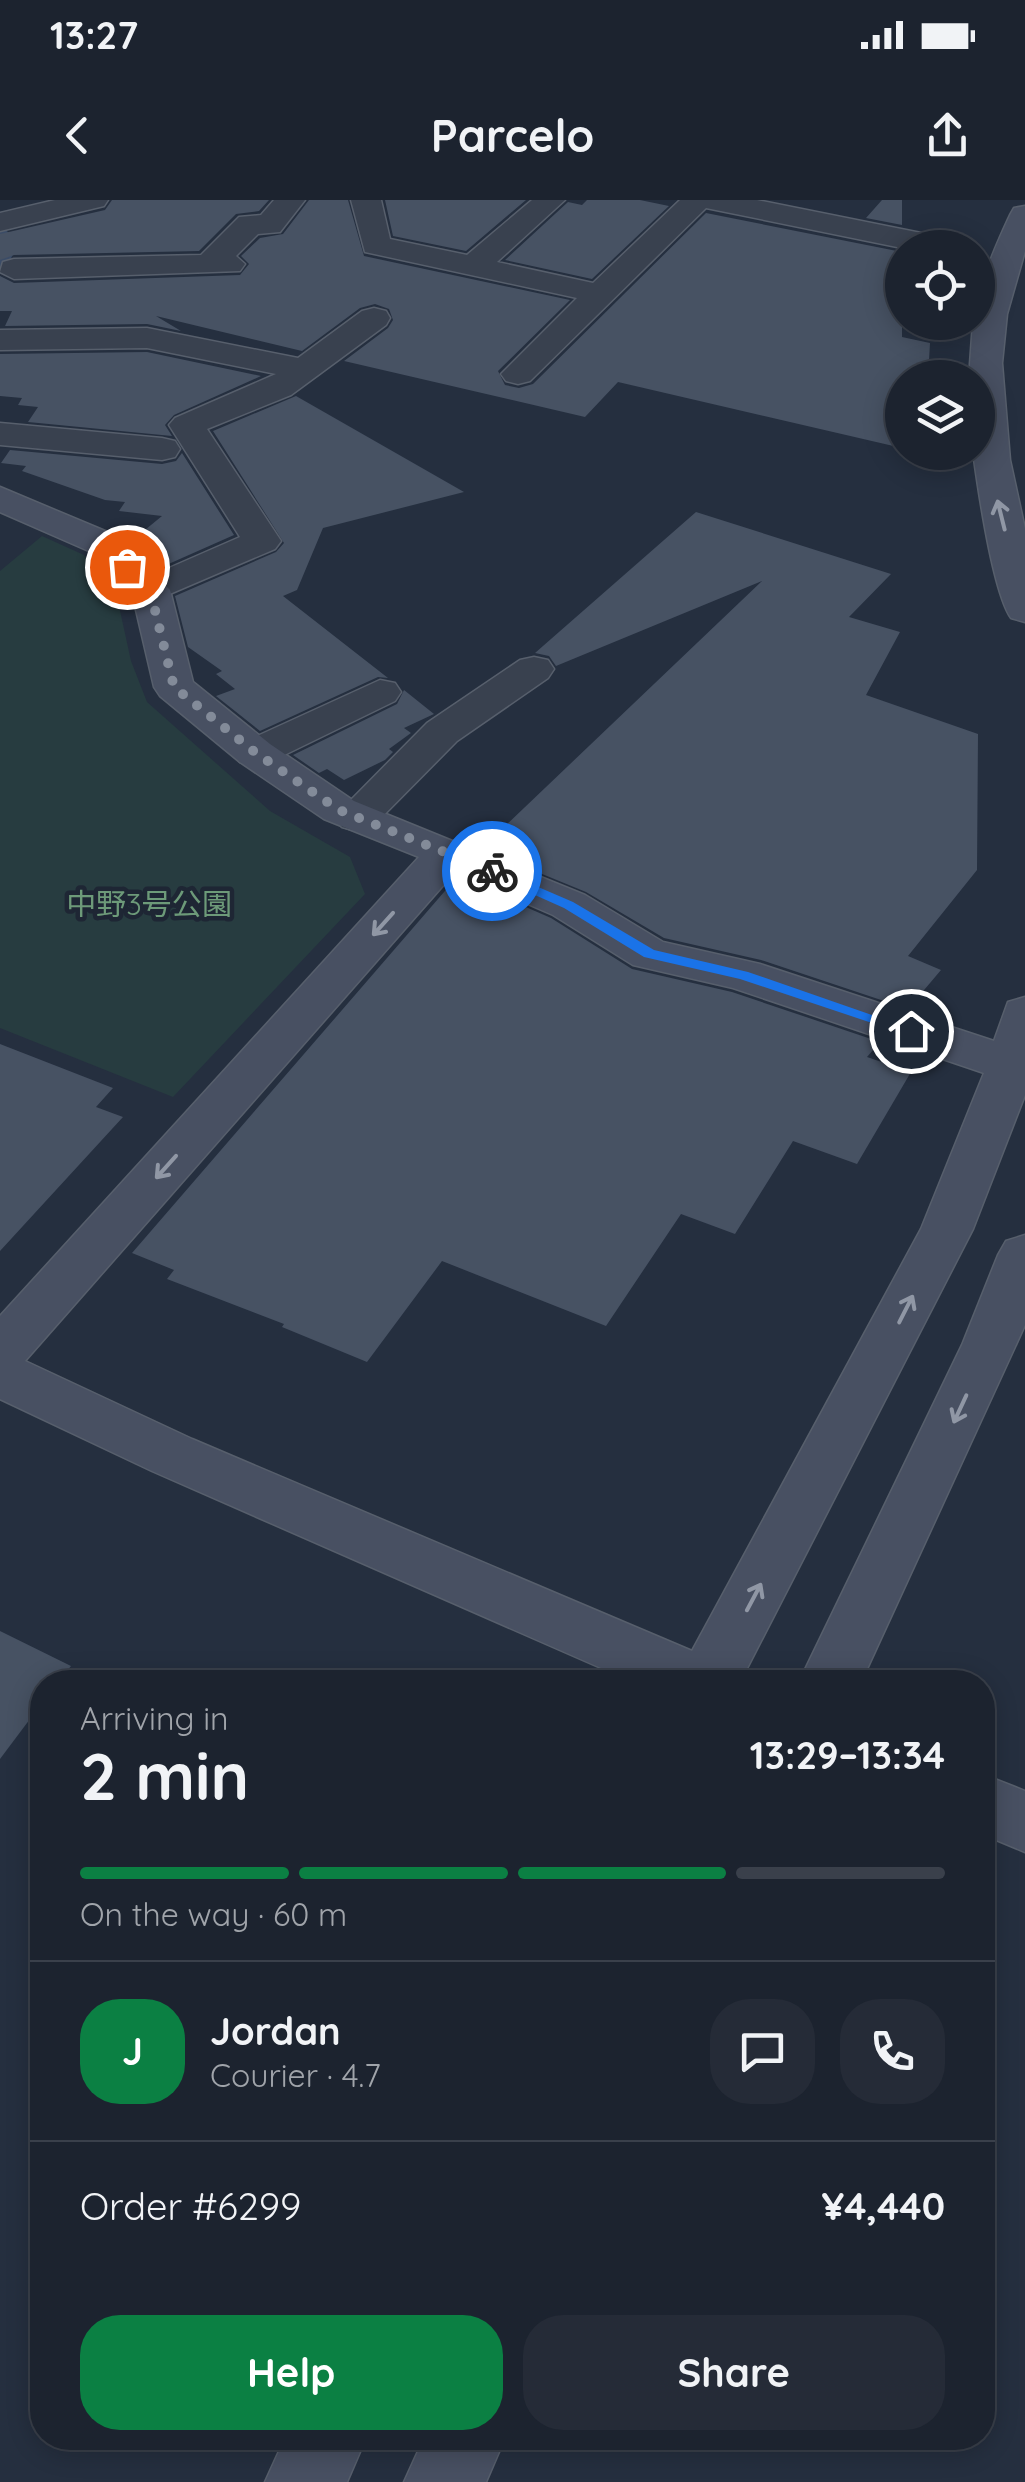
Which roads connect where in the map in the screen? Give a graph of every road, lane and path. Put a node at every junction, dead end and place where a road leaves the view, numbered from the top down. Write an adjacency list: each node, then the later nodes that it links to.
1 (93, 200): 8 (street)
2 (290, 200): 12 (street)
3 (366, 200): 11 (street)
4 (550, 200): 11 (street)
5 (698, 200): 13 (street)
6 (711, 200): 9 (street)
7 (1025, 215): 10 (street)
8 (1, 221): 12 (street)
9 (885, 235)
10 (995, 251)
11 (473, 266): 13 (street)
12 (7, 277)
13 (601, 294): 18 (street)
14 (374, 318): 17 (street)
15 (0, 340): 17 (street)
16 (988, 340): 24 (street, one-way to 16)
17 (308, 370): 23 (street)
18 (518, 374)
19 (0, 434): 20 (street)
20 (162, 449)
21 (16, 505): 22 (street); 23 (street)
22 (0, 536)
23 (150, 590): 27 (street)
24 (1025, 610)
25 (534, 669): 28 (street)
26 (380, 692): 27 (street)
27 (256, 753): 28 (street)
28 (357, 818): 29 (street)
29 (448, 852): 30 (street); 32 (street, one-way to 32)
30 (1019, 1039): 35 (street, one-way to 30)
31 (1025, 1255): 36 (street, one-way to 36)
32 (0, 1352)
33 (0, 1374): 34 (street)
34 (669, 1670)
35 (714, 1670)
36 (836, 1670)
37 (995, 1809): 38 (street)
38 (1025, 1822)
39 (321, 2450): 41 (street)
40 (460, 2450): 42 (street)
41 (305, 2482)
42 (444, 2482)

